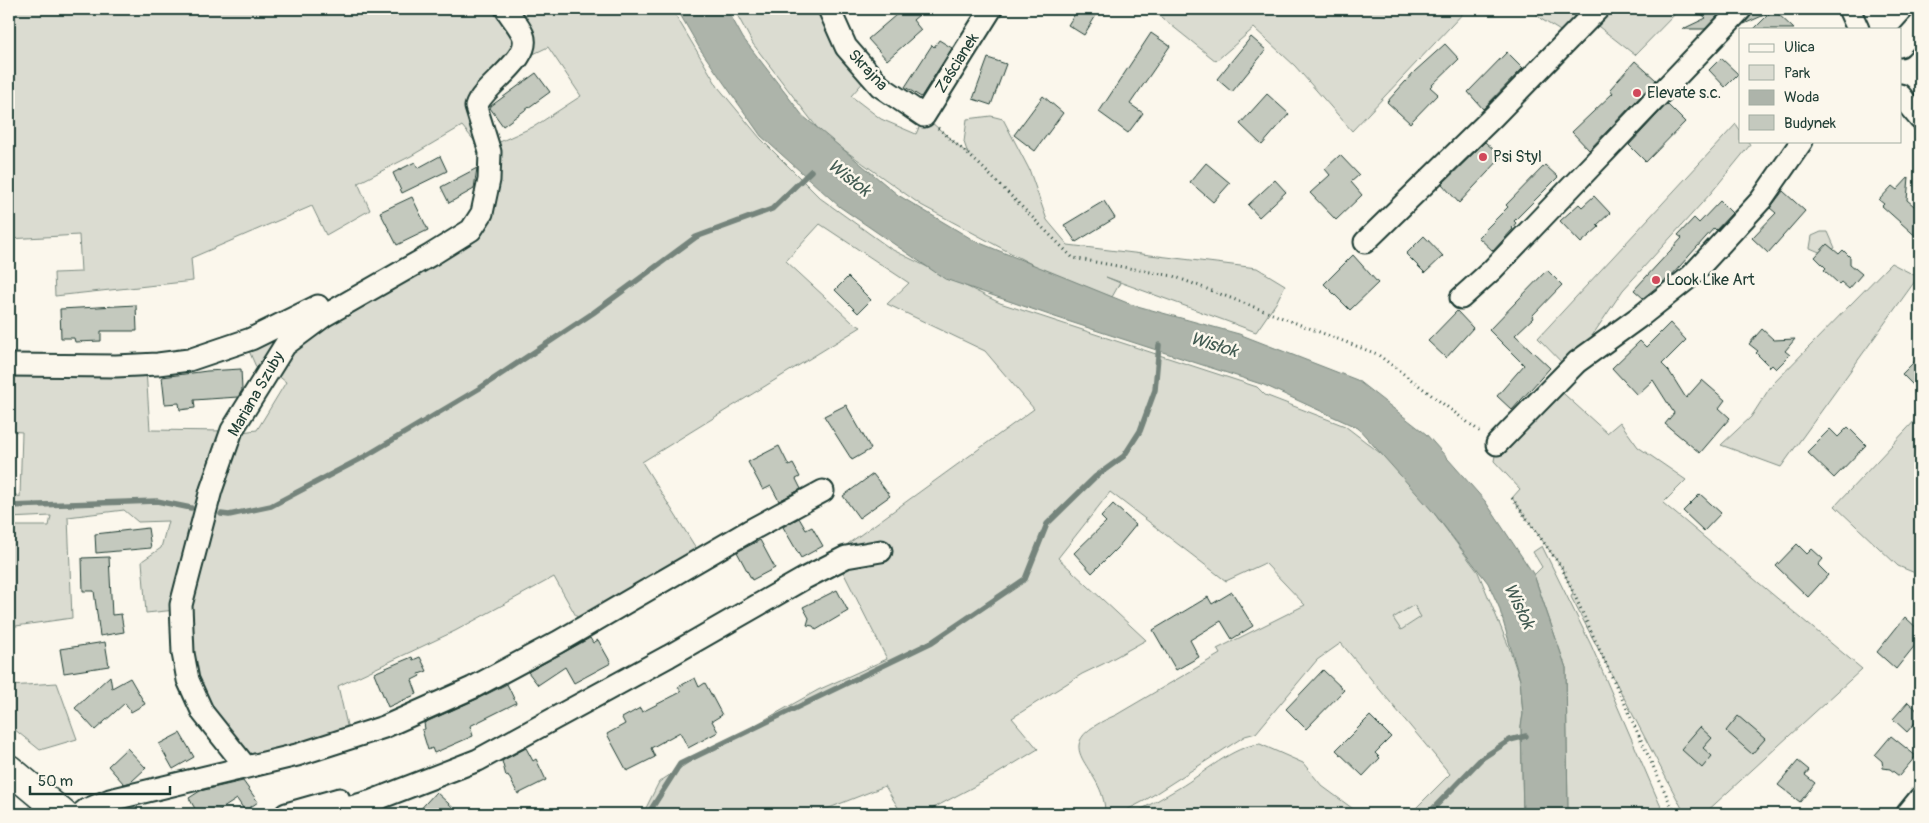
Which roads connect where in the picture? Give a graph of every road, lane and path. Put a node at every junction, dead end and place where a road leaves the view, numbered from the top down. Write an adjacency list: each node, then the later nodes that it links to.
1 (506, 9): 23 (street, Mariana Szuby)
2 (829, 9): 11 (street, Skrajna)
3 (991, 9): 11 (street, Zaścianek)
4 (1598, 9): 14 (street)
5 (1741, 9): 16 (street)
6 (1849, 9): 8 (street)
7 (1920, 24): 9 (street)
8 (1858, 28)
9 (1902, 44)
10 (1902, 97): 12 (street)
11 (924, 116): 18 (path)
12 (1920, 119)
13 (1801, 142): 18 (street)
14 (1365, 242)
15 (423, 246): 17 (street)
16 (1461, 298)
17 (9, 365)
18 (1497, 444)
19 (823, 491): 23 (street)
20 (1512, 498): 30 (path)
21 (881, 551): 29 (street)
22 (646, 654): 28 (street)
23 (246, 767): 27 (street)
24 (9, 769): 26 (main road)
25 (1920, 798): 31 (street)
26 (63, 814)
27 (81, 814)
28 (286, 814)
29 (326, 814)
30 (1675, 814)
31 (1907, 814)

